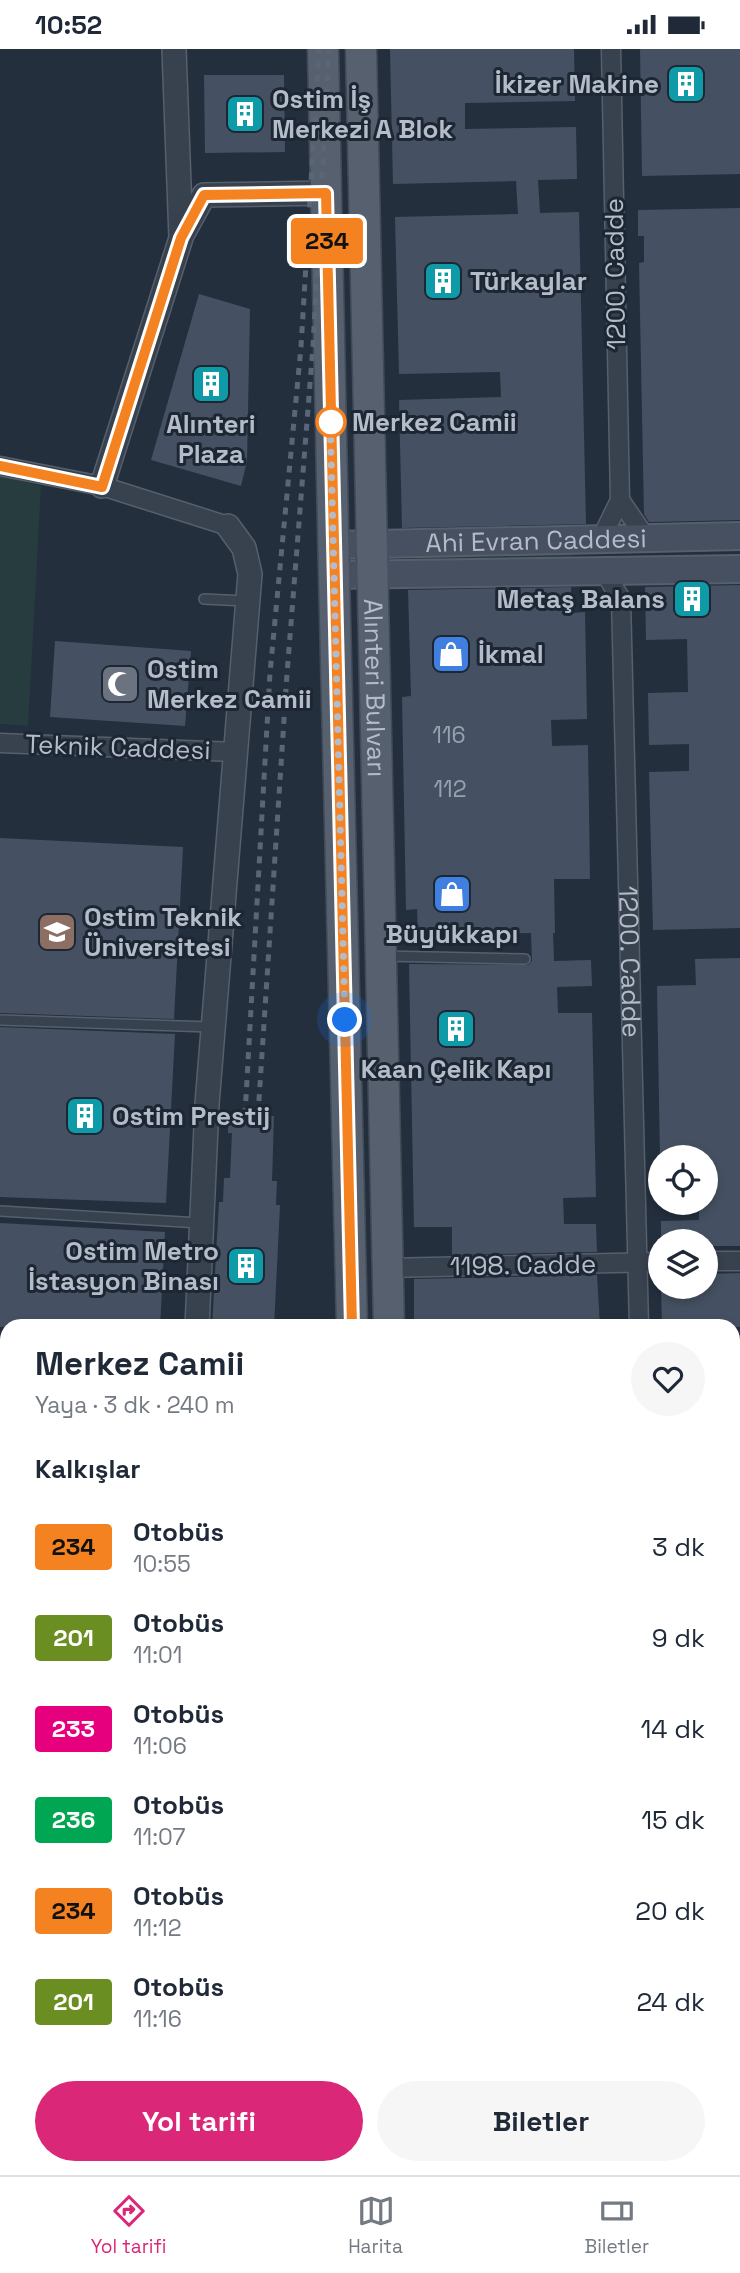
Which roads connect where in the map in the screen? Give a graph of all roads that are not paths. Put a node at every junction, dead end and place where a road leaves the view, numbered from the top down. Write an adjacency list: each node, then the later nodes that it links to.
1 (174, 49): 6 (street)
2 (323, 49): 5 (main road, Alınteri Bulvarı)
3 (361, 49): 14 (main road, Alınteri Bulvarı)
4 (611, 49): 9 (street, 1200. Cadde)
5 (326, 193): 6 (street); 15 (main road, Alınteri Bulvarı)
6 (181, 238): 8 (street)
7 (0, 466): 8 (street)
8 (102, 487): 10 (street)
9 (620, 500): 12 (street, 1200. Cadde); 13 (street)
10 (228, 526): 23 (street)
11 (740, 536): 13 (main road, Ahi Evran Caddesi)
12 (601, 538): 13 (main road, Ahi Evran Caddesi); 14 (main road, Ahi Evran Caddesi); 18 (main road)
13 (646, 538): 16 (main road)
14 (371, 544): 15 (main road, Ahi Evran Caddesi); 19 (main road, Alınteri Bulvarı)
15 (333, 545): 20 (main road, Alınteri Bulvarı)
16 (644, 569): 17 (main road, Ahi Evran Caddesi); 18 (main road, Ahi Evran Caddesi); 22 (street)
17 (740, 569)
18 (603, 570): 19 (main road, Ahi Evran Caddesi); 22 (street)
19 (372, 574): 20 (main road, Ahi Evran Caddesi); 26 (main road, Alınteri Bulvarı)
20 (334, 575): 38 (main road, Alınteri Bulvarı)
21 (204, 599): 23 (lane)
22 (621, 599): 34 (street, 1200. Cadde)
23 (248, 601): 25 (street)
24 (0, 743): 25 (street, Teknik Caddesi)
25 (236, 752): 29 (street)
26 (380, 956): 27 (lane); 36 (main road, Alınteri Bulvarı)
27 (525, 959)
28 (0, 1020): 29 (lane)
29 (213, 1027): 31 (street)
30 (0, 1211): 31 (lane)
31 (202, 1223): 37 (street)
32 (718, 1261): 33 (street)
33 (740, 1261)
34 (638, 1263): 35 (street, 1198. Cadde); 36 (street, 1198. Cadde); 40 (street, 1200. Cadde)
35 (648, 1263)
36 (387, 1268): 39 (main road, Alınteri Bulvarı)
37 (197, 1319)
38 (352, 1319)
39 (389, 1319)
40 (639, 1319)

